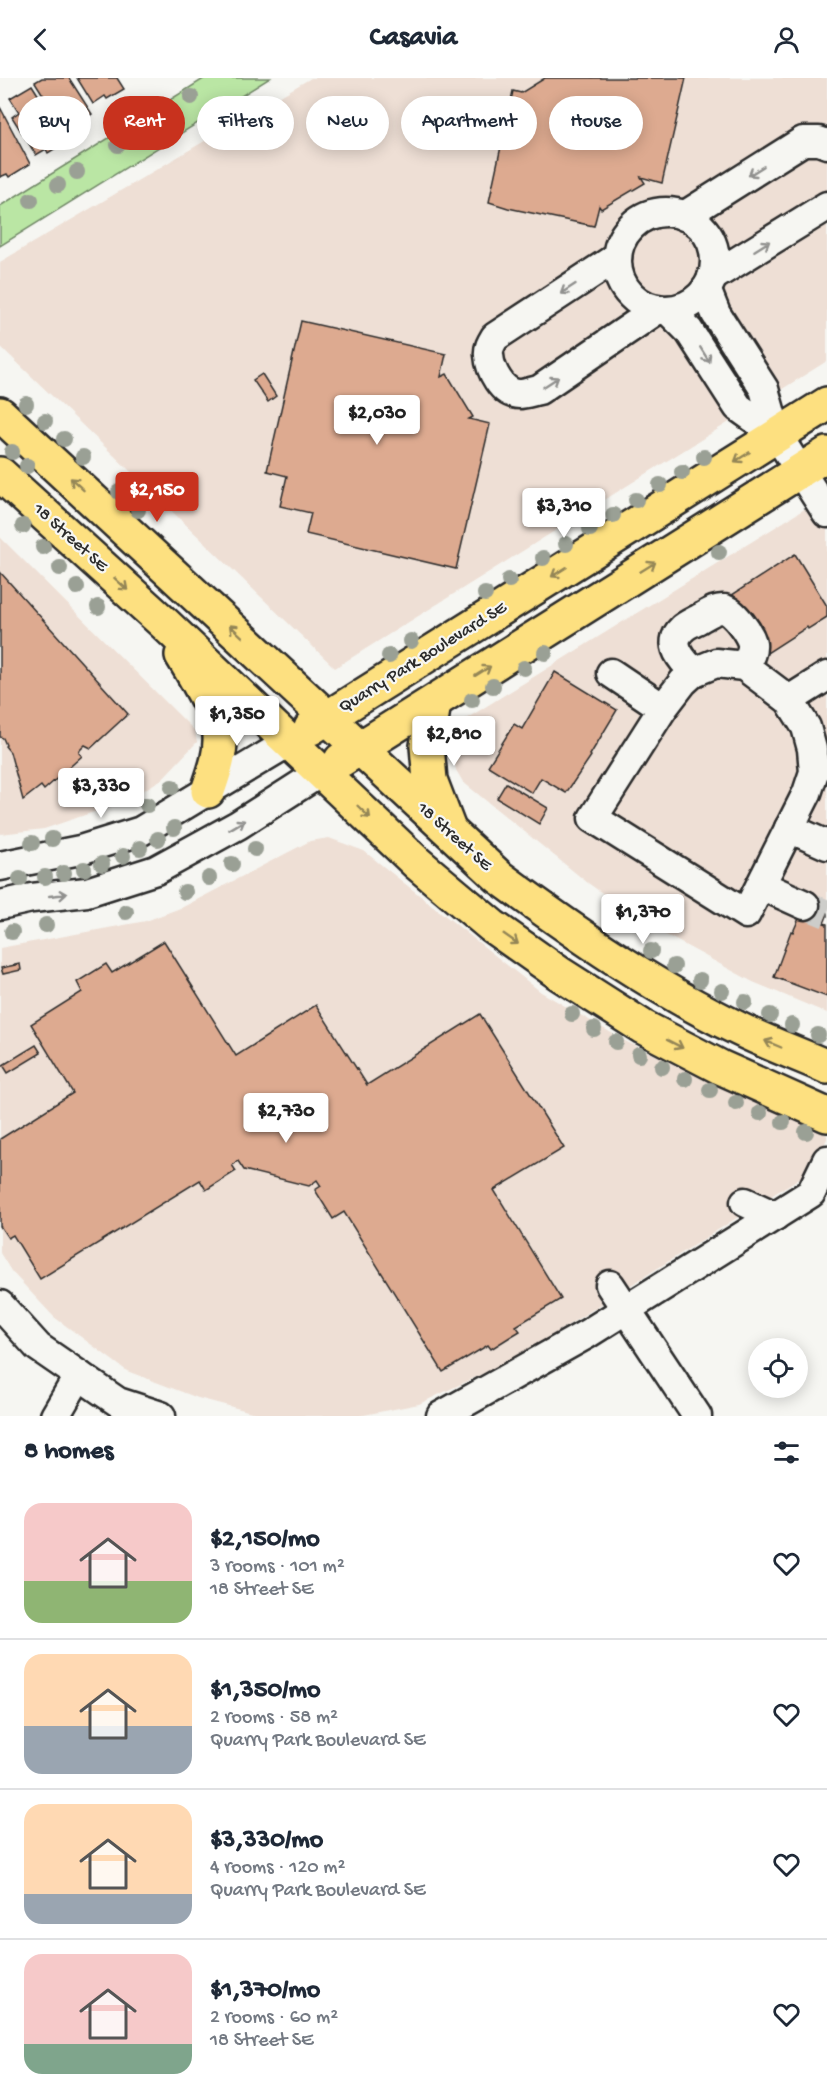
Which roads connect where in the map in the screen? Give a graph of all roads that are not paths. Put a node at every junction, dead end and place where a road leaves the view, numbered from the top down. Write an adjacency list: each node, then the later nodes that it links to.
1 (827, 144): 3 (street, one-way to 3)
2 (827, 206): 5 (street, one-way to 2)
3 (684, 216): 4 (street); 5 (street)
4 (617, 257): 6 (street); 6 (street, one-way to 6)
5 (709, 283): 6 (street); 9 (street)
6 (663, 310): 9 (street, one-way to 9)
7 (827, 404): 9 (main road, Quarry Park Boulevard SE)
8 (0, 414): 22 (main road, 18 Street SE, one-way to 8)
9 (777, 435): 11 (street); 22 (main road, Quarry Park Boulevard SE, one-way to 22)
10 (827, 454): 11 (main road)
11 (800, 471): 13 (street); 20 (main road, one-way to 11)
12 (0, 474): 14 (main road, 18 Street SE, one-way to 14)
13 (827, 513)
14 (165, 624): 23 (main road, 18 Street SE); 26 (main road)
15 (744, 666): 16 (street); 16 (street); 19 (street)
16 (694, 672): 21 (street)
17 (611, 673): 21 (street)
18 (827, 675): 19 (street)
19 (789, 700): 27 (street)
20 (434, 702): 24 (main road); 28 (main road)
21 (663, 708): 31 (street)
22 (328, 718): 23 (main road, Quarry Park Boulevard SE); 24 (main road, 18 Street SE)
23 (289, 742): 25 (main road, 18 Street SE); 26 (street, Quarry Park Boulevard SE)
24 (360, 749): 25 (main road); 28 (main road, 18 Street SE)
25 (321, 772): 32 (street, one-way to 25); 35 (main road, 18 Street SE, one-way to 35)
26 (208, 791): 30 (street, Quarry Park Boulevard SE)
27 (789, 828): 29 (street); 31 (street)
28 (451, 834): 34 (main road, 18 Street SE, one-way to 28)
29 (827, 845)
30 (0, 866)
31 (761, 885): 33 (street)
32 (0, 905)
33 (805, 905)
34 (827, 1067)
35 (827, 1115)
36 (827, 1160): 38 (street)
37 (745, 1202): 38 (street)
38 (775, 1216): 41 (street)
39 (610, 1285): 41 (street)
40 (0, 1305): 42 (street)
41 (627, 1309): 45 (street); 46 (street)
42 (79, 1375): 43 (street); 44 (street)
43 (55, 1416)
44 (161, 1416)
45 (441, 1416)
46 (697, 1416)

